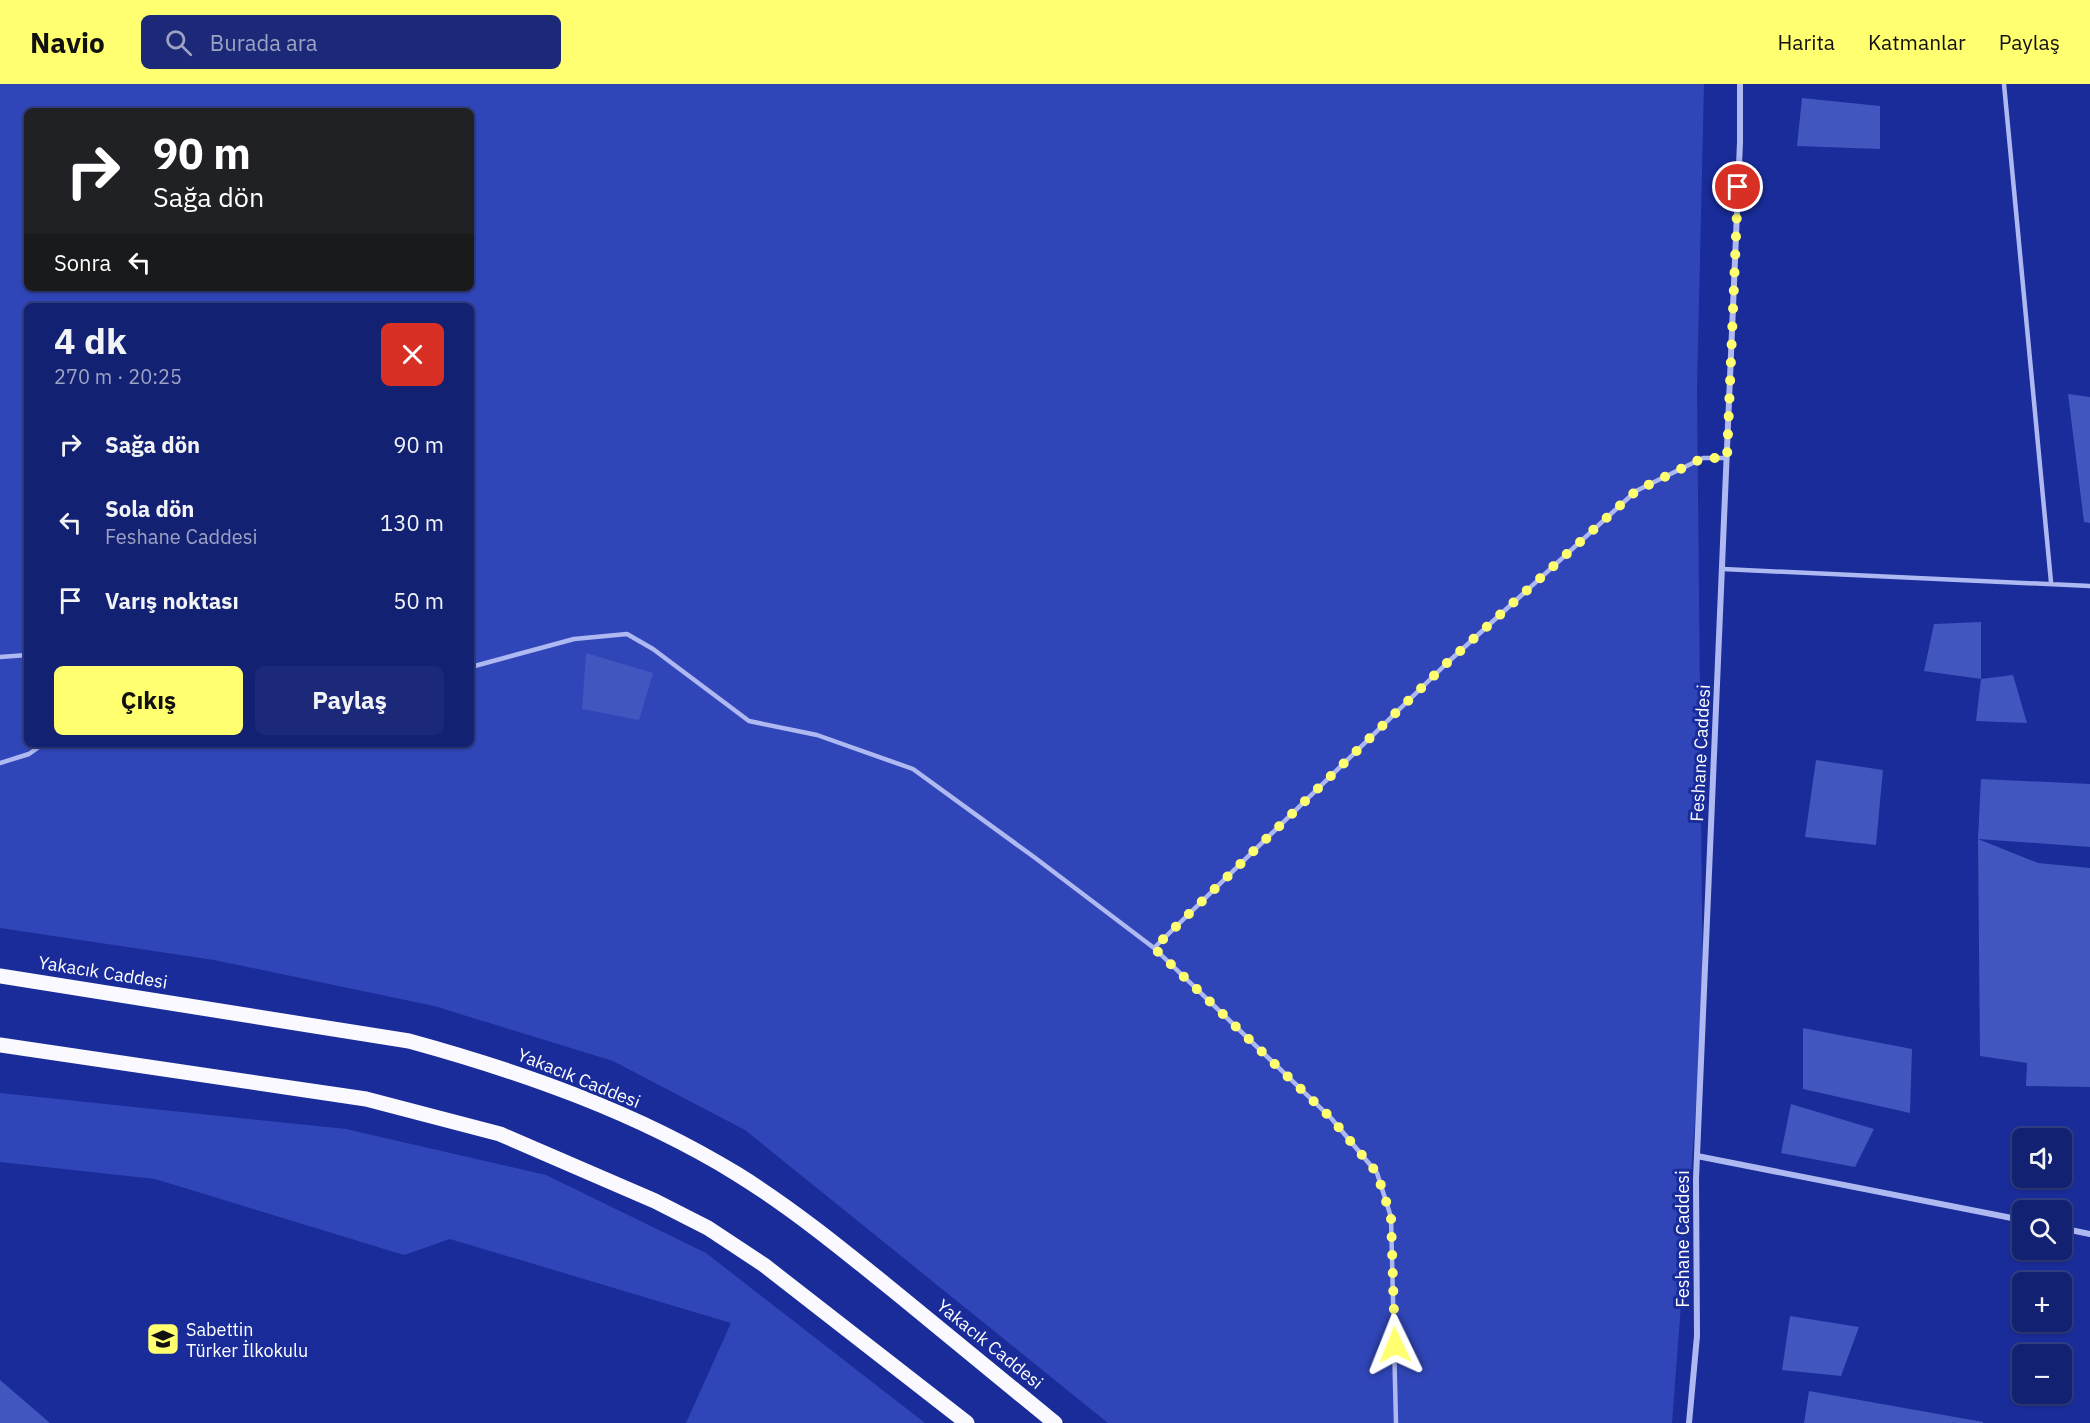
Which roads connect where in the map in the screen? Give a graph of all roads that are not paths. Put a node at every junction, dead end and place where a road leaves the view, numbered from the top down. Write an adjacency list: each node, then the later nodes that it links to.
1 (1740, 84): 3 (street, Feshane Caddesi)
2 (2004, 84): 5 (lane)
3 (1727, 458): 4 (street, Feshane Caddesi); 12 (lane)
4 (1723, 569): 5 (lane); 15 (street, Feshane Caddesi)
5 (2051, 582): 6 (lane)
6 (2090, 586)
7 (24, 655): 8 (lane)
8 (0, 657)
9 (474, 667): 12 (lane)
10 (39, 747): 11 (lane)
11 (0, 763)
12 (1154, 948): 21 (lane)
13 (0, 976): 20 (main road, Yakacık Caddesi)
14 (0, 1045): 19 (main road)
15 (1697, 1156): 16 (street); 22 (street, Feshane Caddesi)
16 (2012, 1218)
17 (2072, 1230): 18 (street)
18 (2090, 1234)
19 (967, 1423)
20 (1055, 1423)
21 (1396, 1423)
22 (1689, 1423)

